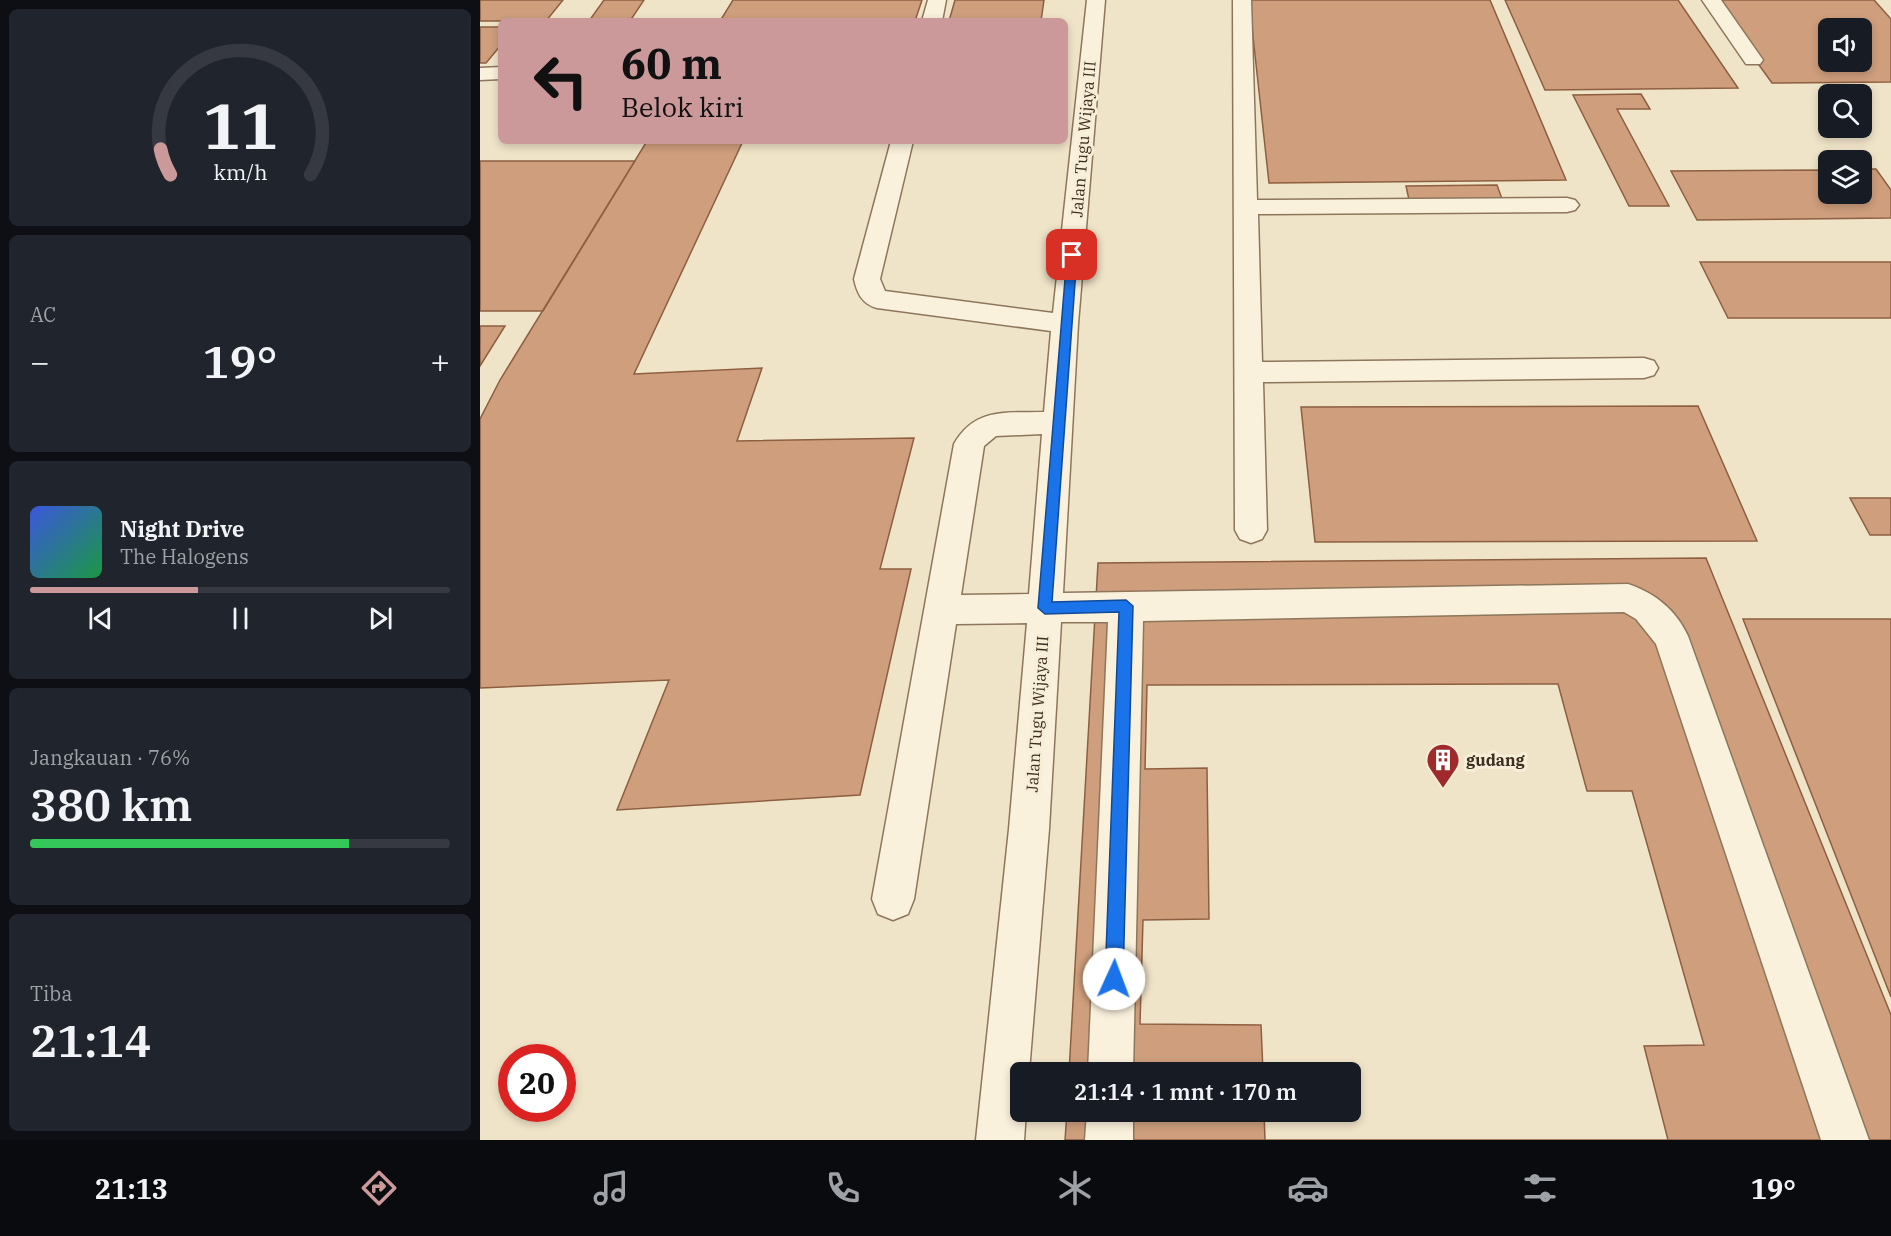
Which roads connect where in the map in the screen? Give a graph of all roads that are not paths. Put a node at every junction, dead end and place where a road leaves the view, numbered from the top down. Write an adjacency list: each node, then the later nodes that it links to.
1 (937, 0): 5 (street)
2 (1096, 0): 12 (street, Jalan Tugu Wijaya III)
3 (1242, 0): 11 (street)
4 (1711, 0): 6 (street)
5 (933, 18)
6 (1753, 60)
7 (498, 73): 8 (street)
8 (480, 74)
9 (901, 144): 12 (street)
10 (1567, 205): 11 (street)
11 (1246, 207): 14 (street)
12 (1065, 324): 15 (street, Jalan Tugu Wijaya III)
13 (1644, 368): 14 (street)
14 (1249, 372): 16 (street)
15 (1058, 422): 18 (street, Jalan Tugu Wijaya III); 19 (street)
16 (1251, 530)
17 (1126, 606): 18 (street); 21 (street); 25 (street)
18 (1045, 608): 19 (street); 23 (street, Jalan Tugu Wijaya III)
19 (941, 610): 20 (street)
20 (893, 899)
21 (1112, 1062)
22 (1110, 1122): 24 (street)
23 (1000, 1140)
24 (1109, 1140)
25 (1845, 1140)

